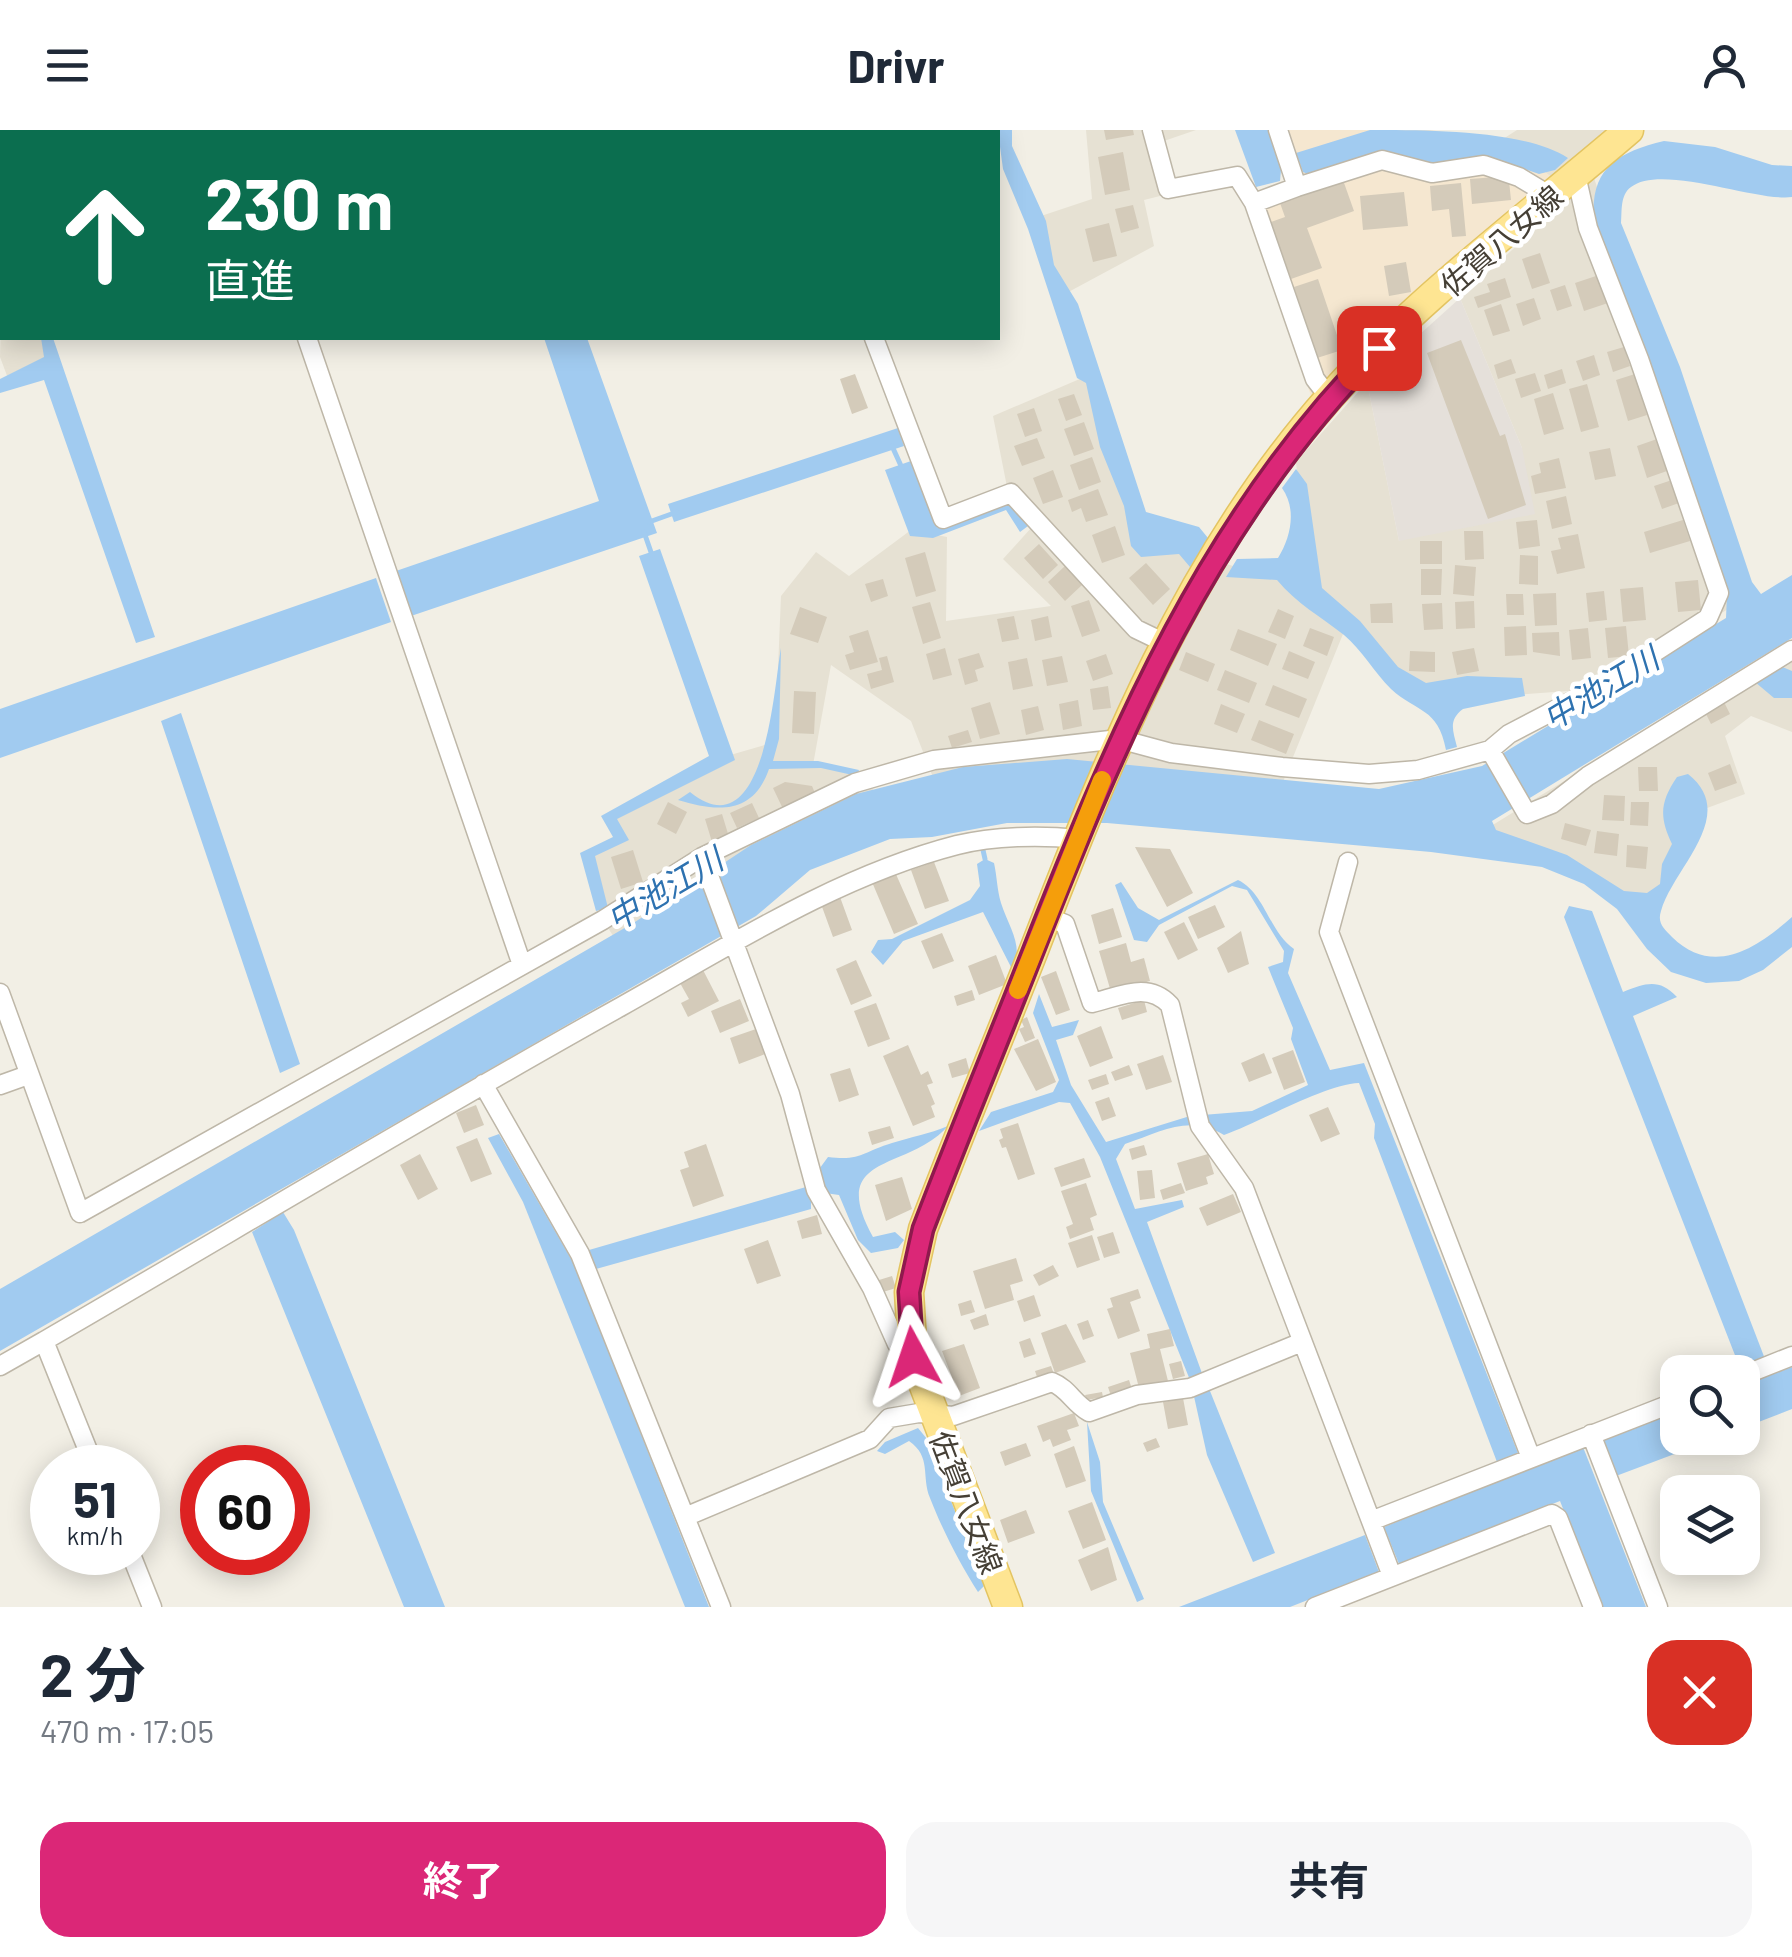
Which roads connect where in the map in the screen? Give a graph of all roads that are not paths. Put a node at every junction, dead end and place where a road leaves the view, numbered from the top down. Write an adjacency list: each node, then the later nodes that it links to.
1 (1152, 130): 7 (street)
2 (1278, 130): 4 (street)
3 (1629, 130): 5 (main road, 佐賀八女線)
4 (1292, 174): 6 (street); 7 (street)
5 (1576, 175): 6 (main road, 佐賀八女線); 14 (street)
6 (1552, 196): 10 (main road, 佐賀八女線)
7 (1254, 203): 10 (street)
8 (308, 340): 20 (street)
9 (875, 340): 11 (street)
10 (1330, 397): 11 (main road, 佐賀八女線)
11 (1165, 643): 13 (main road, 佐賀八女線)
12 (1792, 650): 14 (street)
13 (1117, 745): 14 (street); 15 (main road, 佐賀八女線); 16 (street)
14 (1490, 750)
15 (1080, 835): 18 (main road, 佐賀八女線); 19 (street)
16 (703, 859): 19 (street); 20 (street)
17 (1348, 862): 35 (street)
18 (1046, 916): 26 (street); 28 (main road, 佐賀八女線)
19 (734, 946): 23 (street); 28 (street)
20 (522, 965): 22 (street)
21 (0, 993): 22 (street)
22 (28, 1075): 24 (street)
23 (483, 1084): 25 (street); 36 (street)
24 (0, 1085)
25 (44, 1341): 29 (street); 34 (street)
26 (1302, 1342): 32 (street); 37 (street)
27 (1792, 1356): 30 (street)
28 (913, 1357): 32 (main road, 佐賀八女線)
29 (0, 1366)
30 (1760, 1369)
31 (1660, 1407): 33 (street)
32 (932, 1414): 36 (street); 43 (main road, 佐賀八女線)
33 (1591, 1434): 35 (street); 46 (street)
34 (86, 1445)
35 (1531, 1458): 37 (street)
36 (684, 1517): 42 (street)
37 (1371, 1521): 39 (street)
38 (139, 1575): 41 (street)
39 (1392, 1576): 40 (street); 45 (street)
40 (1356, 1600): 44 (street)
41 (152, 1607)
42 (721, 1607)
43 (1008, 1607)
44 (1315, 1607)
45 (1592, 1607)
46 (1658, 1607)

